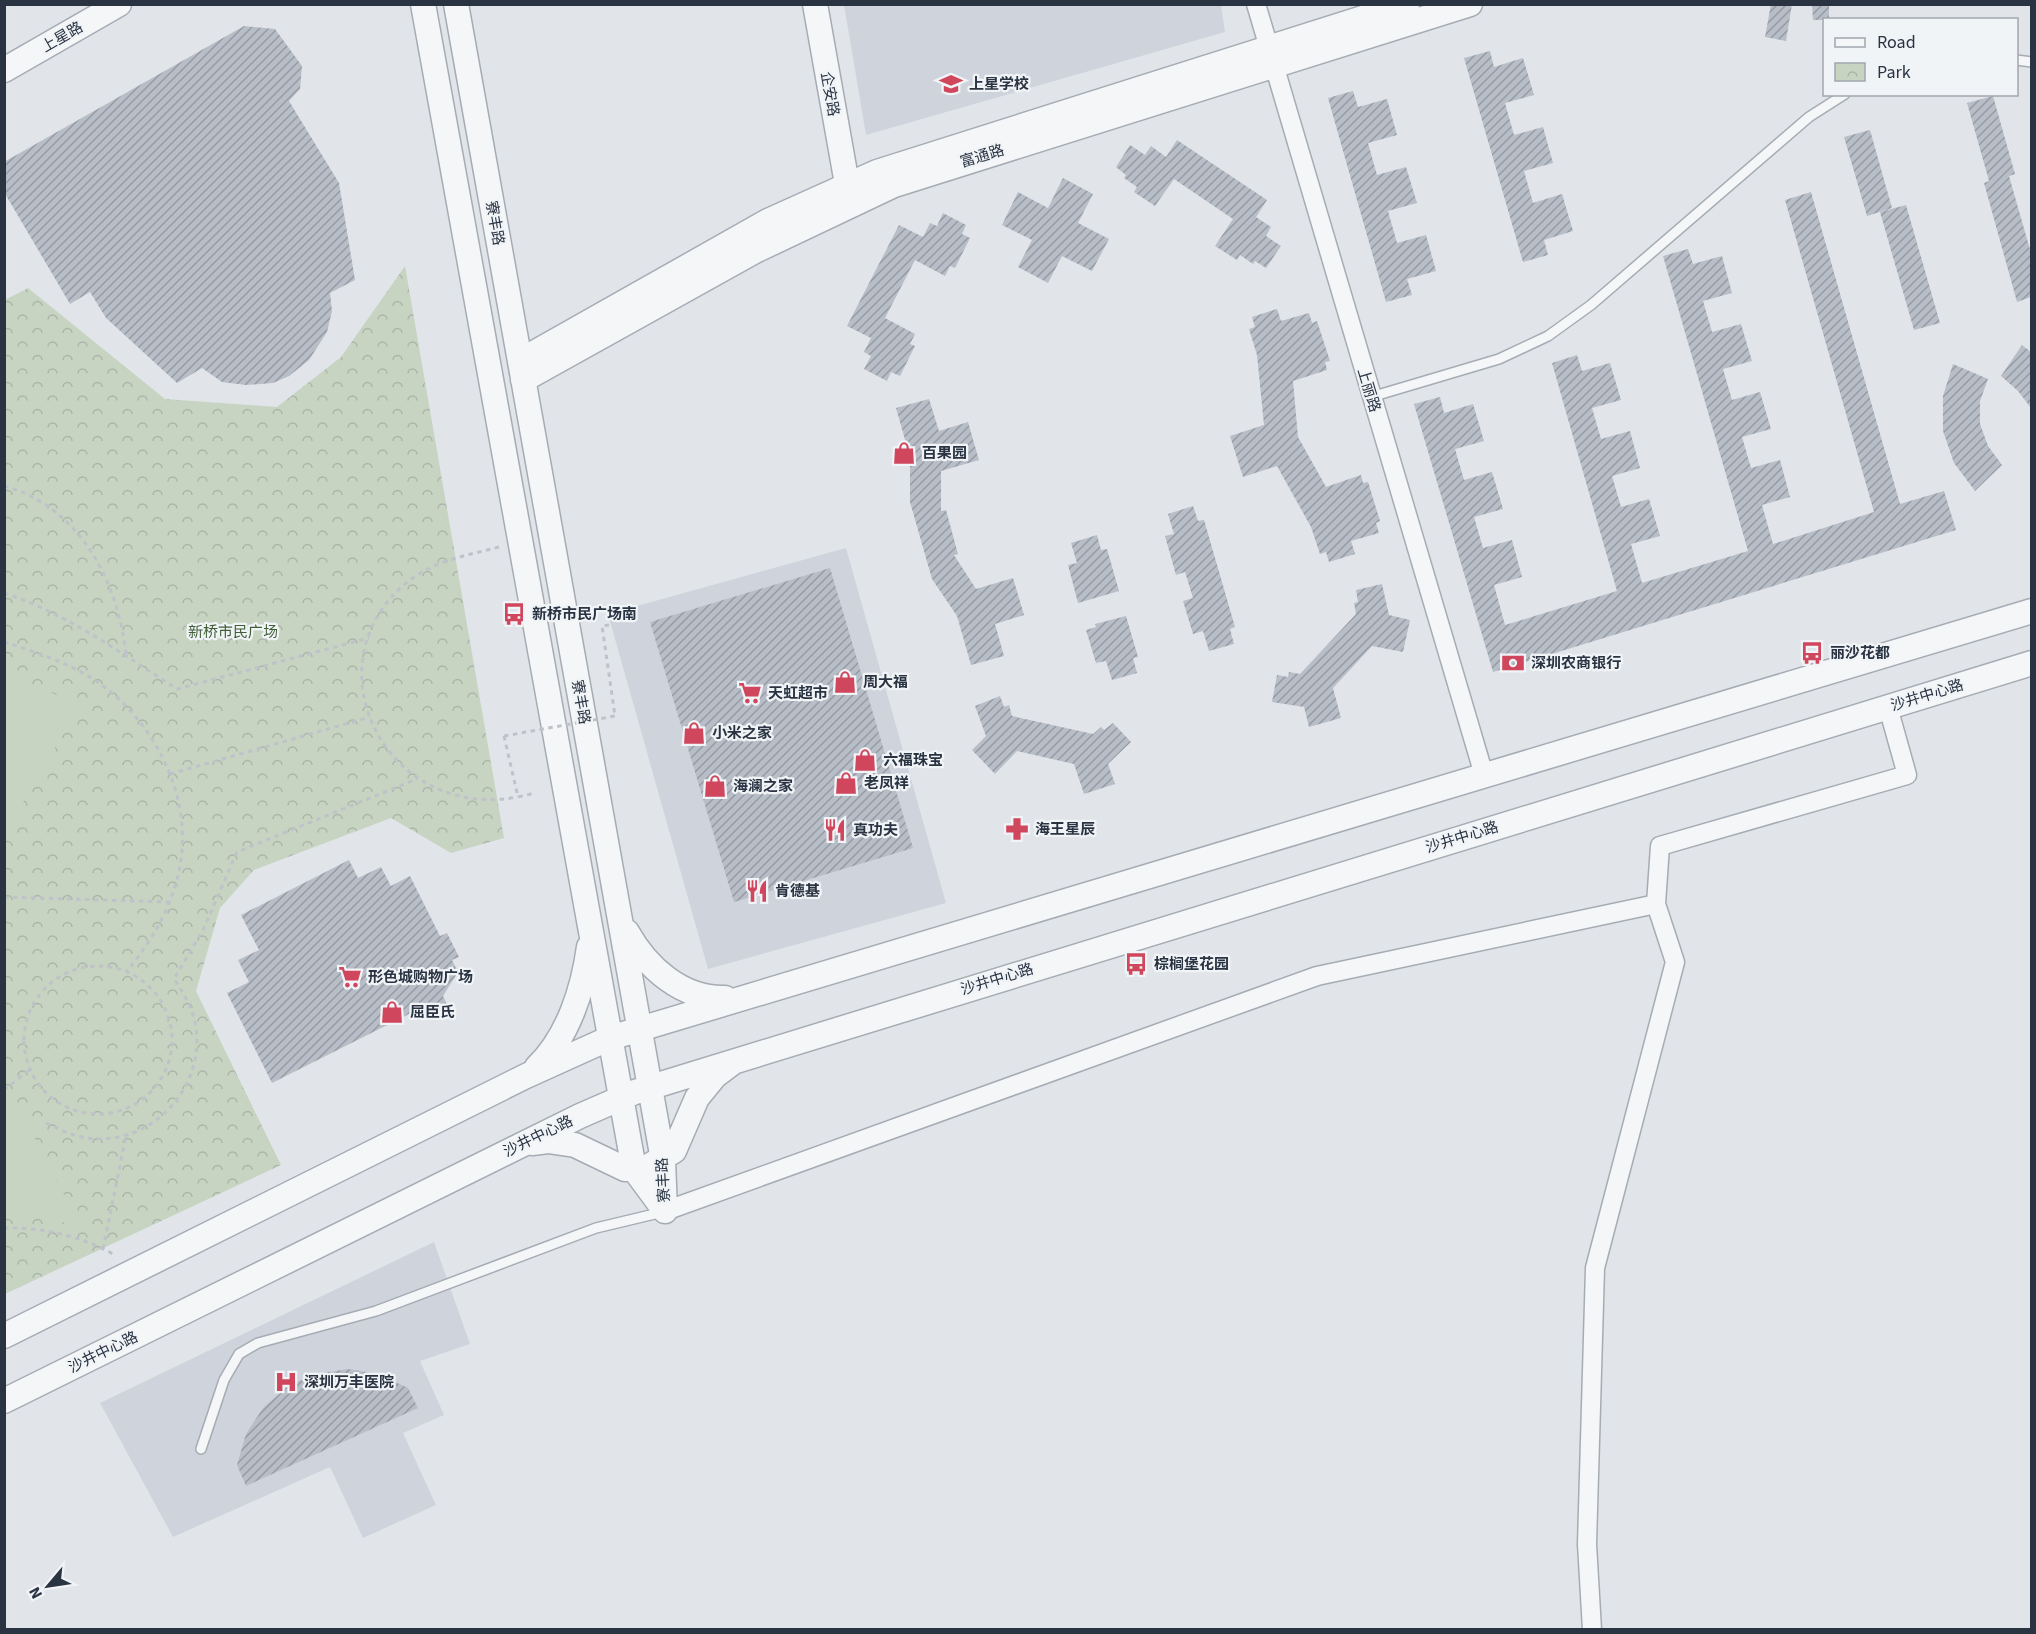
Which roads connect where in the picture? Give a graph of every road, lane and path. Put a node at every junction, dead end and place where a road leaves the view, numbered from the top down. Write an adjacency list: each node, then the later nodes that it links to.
1 (119, 4): 9 (street, 上星路)
2 (423, 4): 15 (street, 寮丰路)
3 (456, 4): 12 (street, 寮丰路)
4 (814, 4): 11 (street, 企安路)
5 (1256, 4): 8 (street, 上丽路)
6 (1407, 4): 8 (street, 富通路)
7 (1470, 4): 8 (street, 富通路)
8 (1270, 57): 11 (street, 富通路); 12 (street, 富通路); 13 (street, 上丽路)
9 (4, 70)
10 (1842, 96): 13 (lane)
11 (847, 184): 12 (street, 富通路)
12 (521, 370): 33 (street, 寮丰路)
13 (1371, 397): 26 (street, 上丽路)
14 (4, 486): 21 (path)
15 (520, 541): 19 (path); 34 (street, 寮丰路)
16 (4, 594): 21 (path)
17 (2031, 611): 26 (street)
18 (609, 625): 29 (path, bridge)
19 (369, 638): 21 (path); 24 (path)
20 (4, 642): 25 (path)
21 (126, 657)
22 (2031, 663): 23 (street, 沙井中心路)
23 (1888, 707): 32 (street); 39 (street, 沙井中心路)
24 (370, 717): 25 (path); 27 (path)
25 (169, 774): 31 (path)
26 (1484, 775): 36 (street)
27 (417, 779): 29 (path); 46 (path)
28 (535, 794): 29 (path)
29 (518, 797)
30 (4, 897): 31 (path)
31 (169, 902): 35 (path)
32 (1656, 904): 50 (street); 57 (street)
33 (619, 913): 36 (street); 37 (street, 寮丰路)
34 (590, 924): 38 (street, 寮丰路); 41 (street)
35 (127, 971): 40 (path); 40 (path)
36 (740, 997): 37 (street)
37 (639, 1028): 38 (street); 42 (street, 寮丰路)
38 (610, 1038): 41 (street); 44 (street, 寮丰路)
39 (738, 1058): 42 (street, 沙井中心路); 48 (street)
40 (29, 1070): 43 (path)
41 (526, 1076): 54 (street)
42 (650, 1086): 44 (street, 沙井中心路); 48 (street, 寮丰路)
43 (4, 1090)
44 (621, 1098): 47 (street, 沙井中心路); 49 (street, 寮丰路)
45 (46, 1124): 46 (path)
46 (126, 1136): 52 (path)
47 (521, 1145): 49 (street); 55 (street, 沙井中心路)
48 (663, 1160): 49 (street); 50 (street, 寮丰路)
49 (634, 1169): 50 (street, 寮丰路)
50 (665, 1211): 56 (lane)
51 (4, 1228): 52 (path)
52 (103, 1249): 53 (path)
53 (113, 1254)
54 (4, 1336)
55 (4, 1401)
56 (201, 1449)
57 (1592, 1629)

